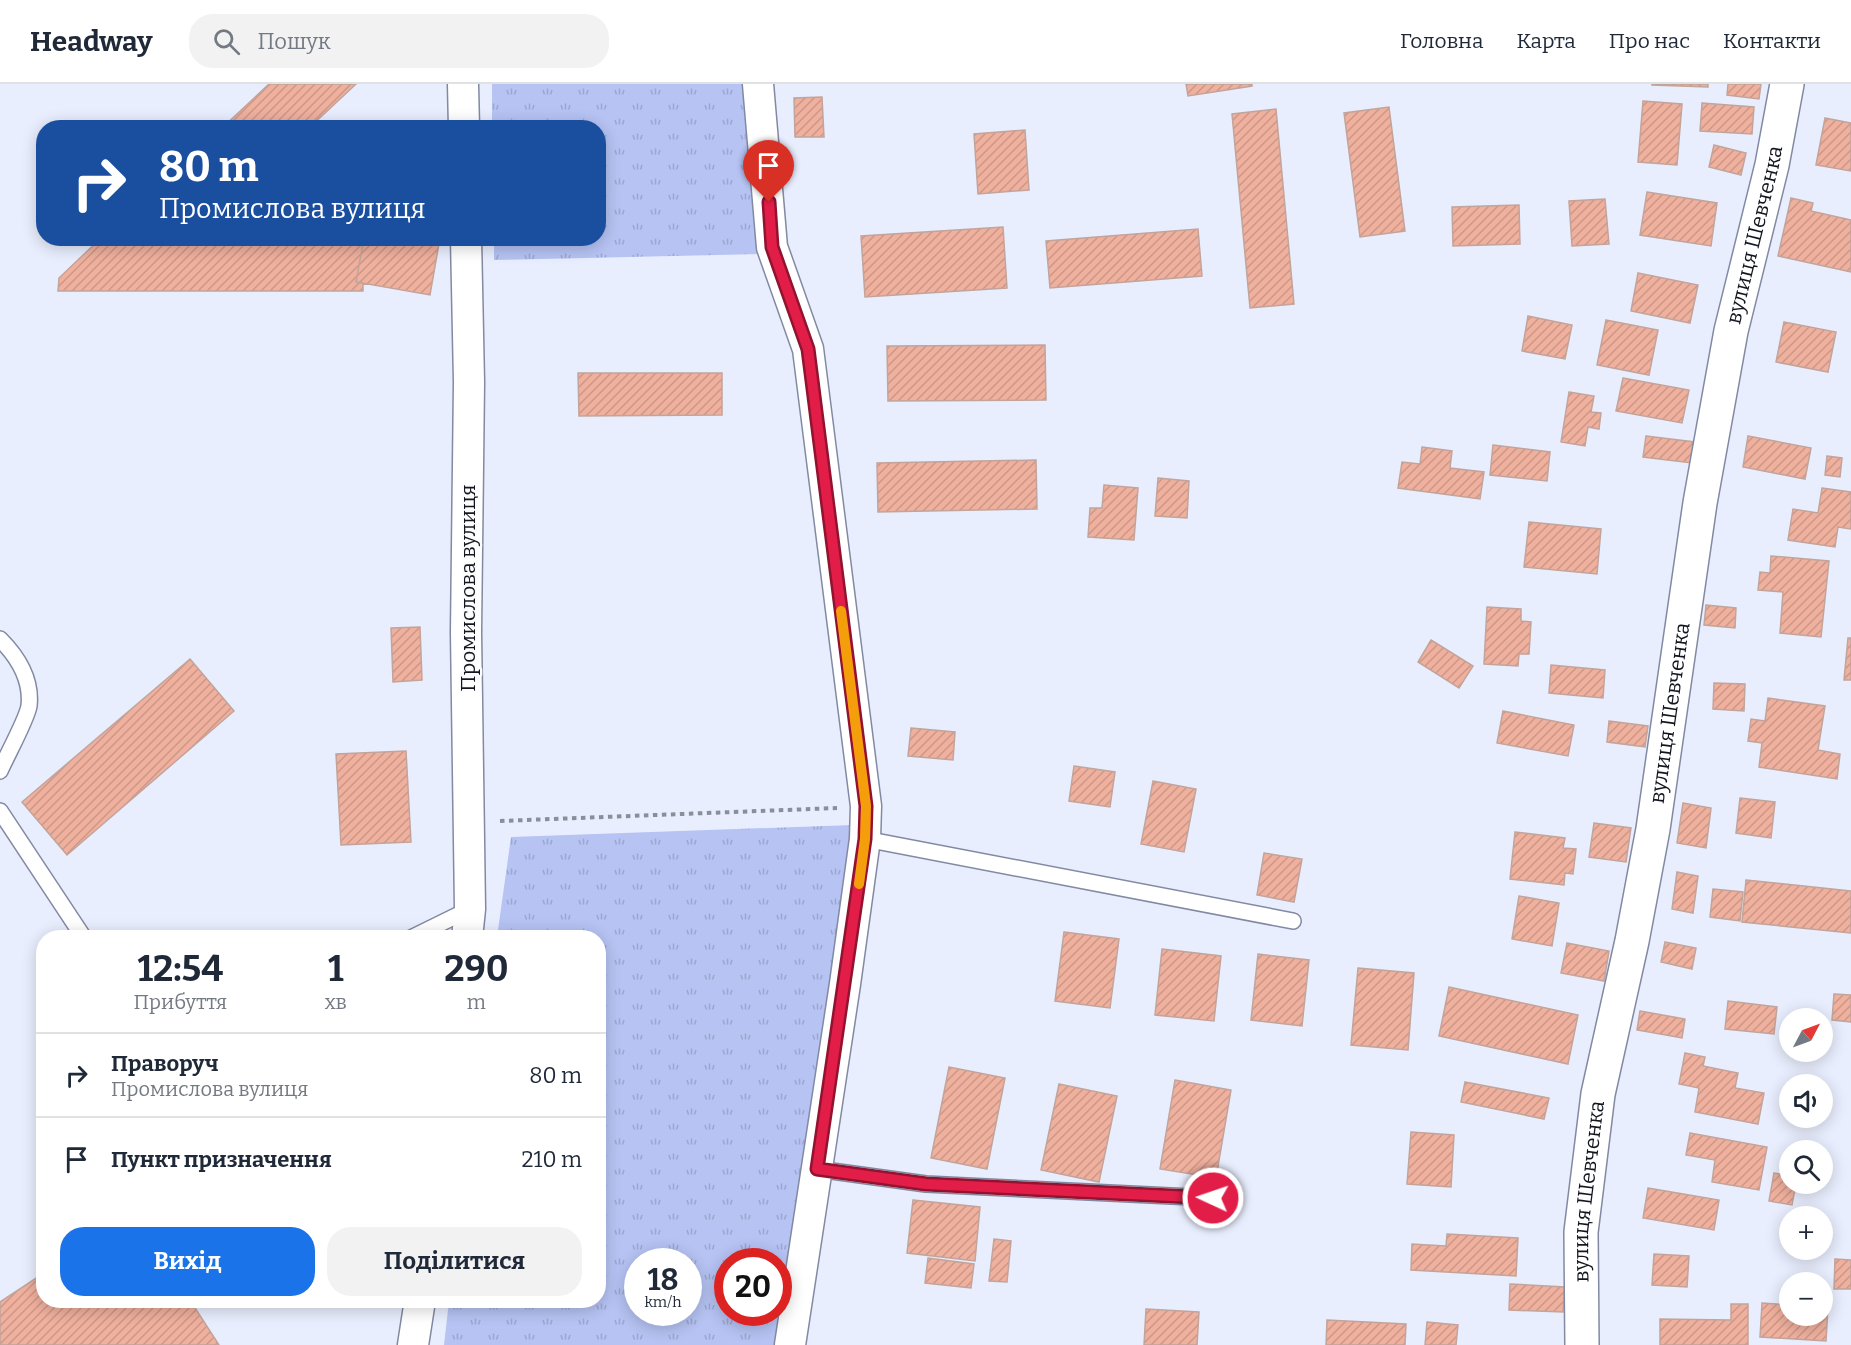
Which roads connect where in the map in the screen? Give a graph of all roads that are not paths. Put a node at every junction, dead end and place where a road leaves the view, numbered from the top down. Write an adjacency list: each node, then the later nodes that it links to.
1 (463, 84): 4 (street)
2 (758, 84): 9 (street)
3 (1787, 84): 19 (street, вулиця Шевченка)
4 (464, 120)
5 (466, 246): 11 (street, Промислова вулиця)
6 (0, 639): 7 (lane)
7 (0, 771)
8 (0, 811): 12 (lane)
9 (865, 839): 10 (lane); 14 (street)
10 (1293, 921)
11 (468, 923): 13 (lane)
12 (79, 930)
13 (441, 930)
14 (817, 1169): 15 (lane); 18 (street)
15 (1213, 1198)
16 (419, 1308): 17 (street)
17 (413, 1345)
18 (790, 1345)
19 (1582, 1345)

